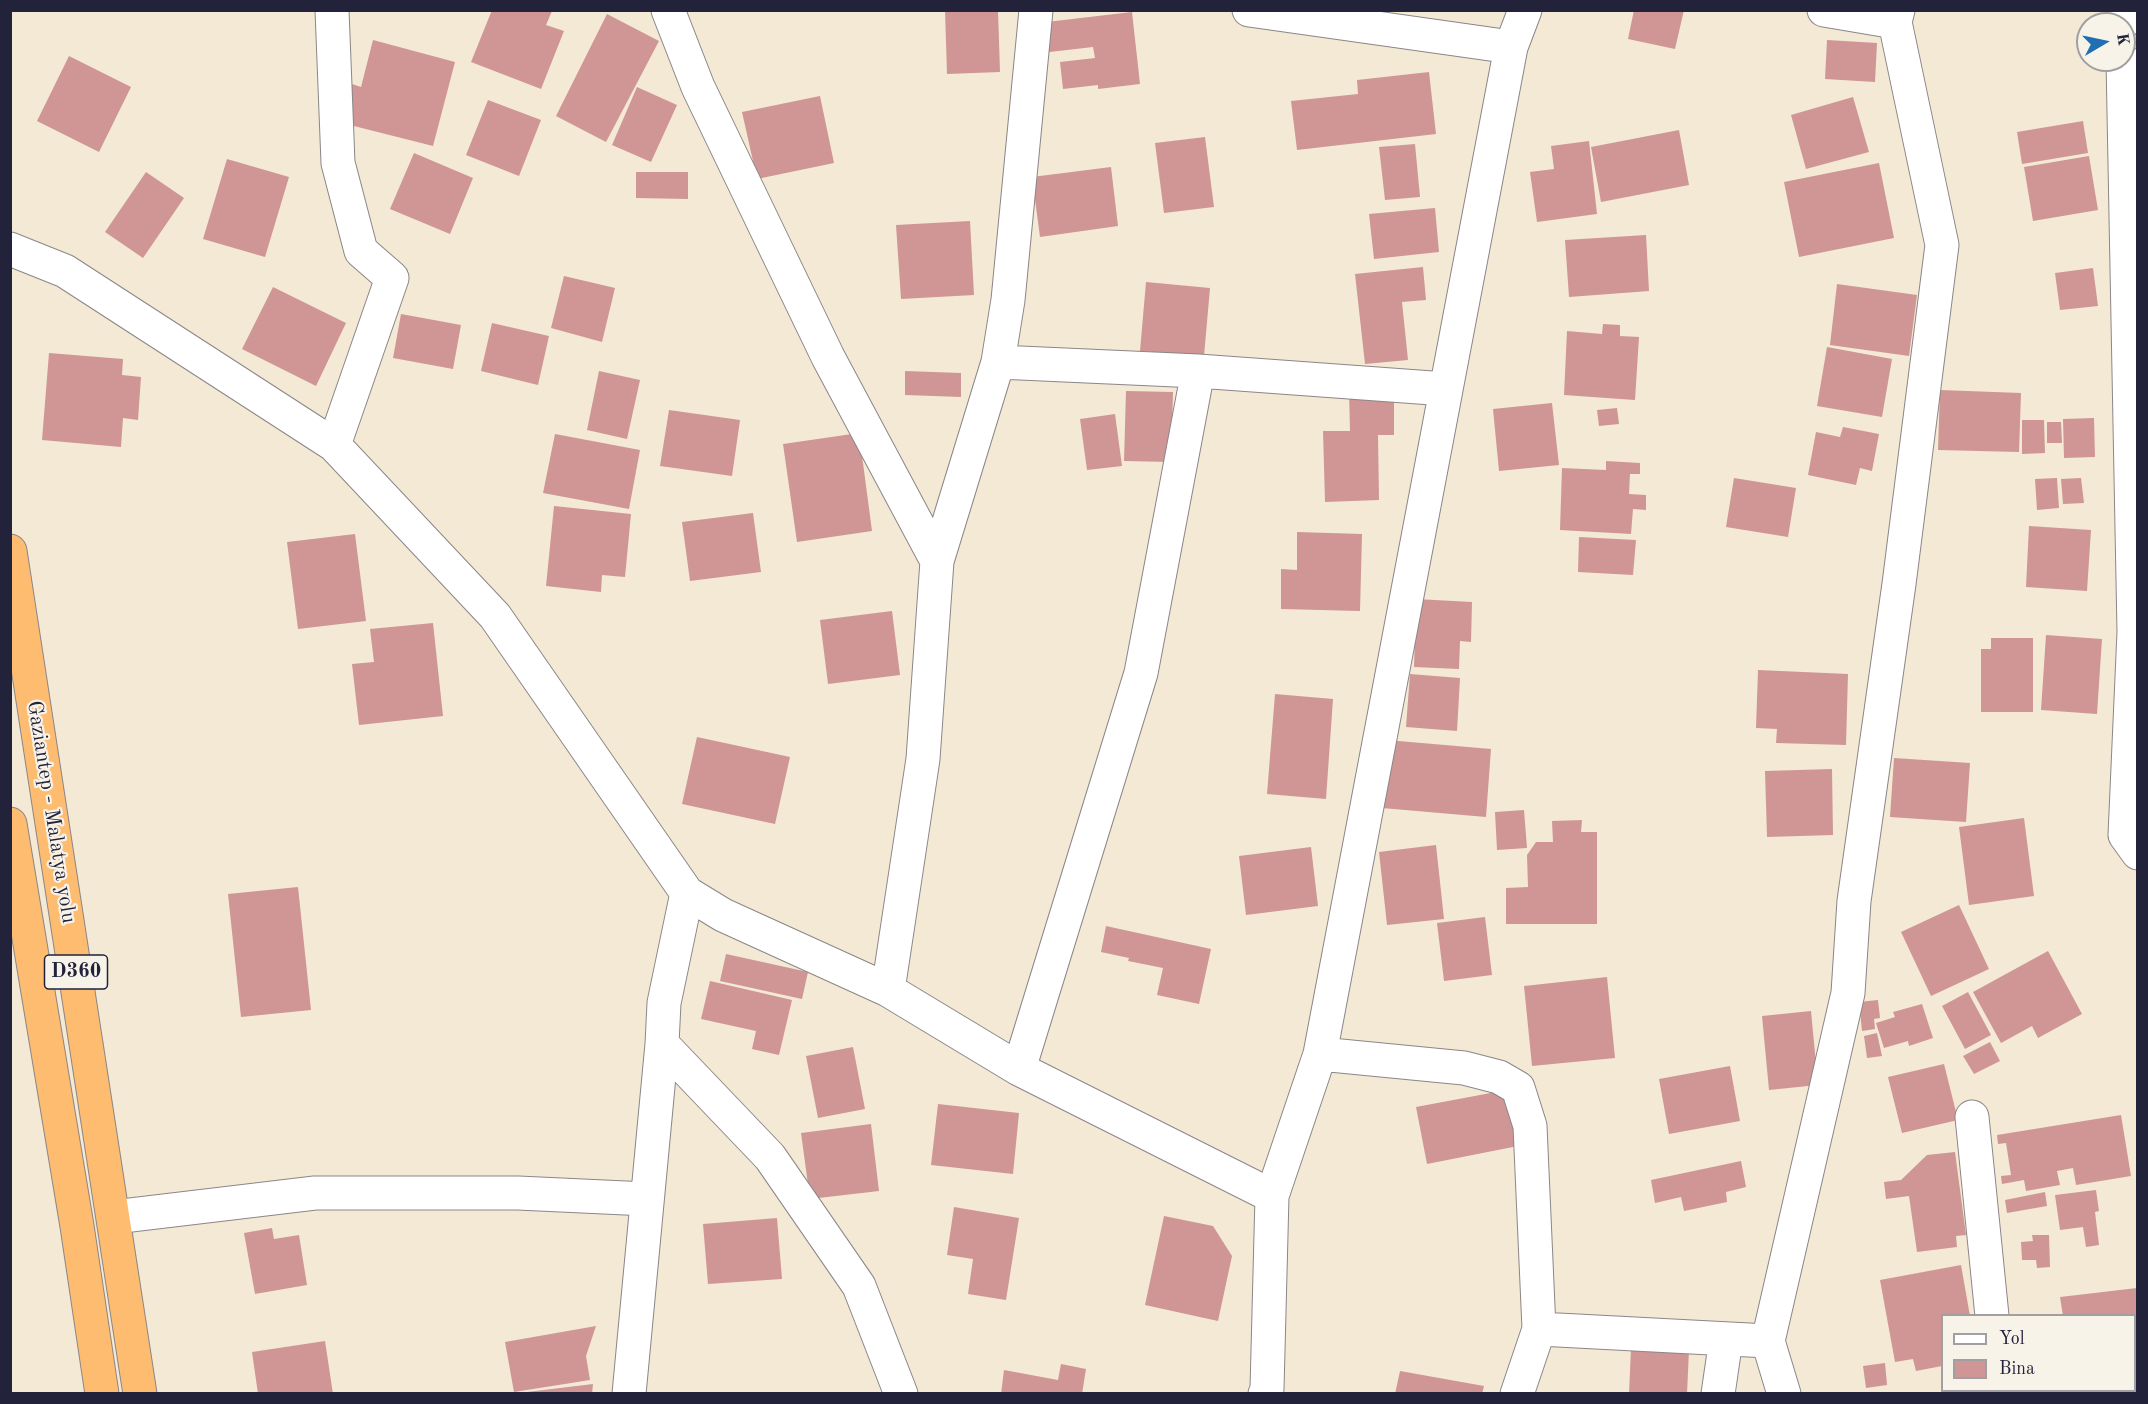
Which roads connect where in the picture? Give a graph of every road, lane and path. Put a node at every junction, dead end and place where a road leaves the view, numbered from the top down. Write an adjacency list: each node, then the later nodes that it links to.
1 (332, 10): 14 (street)
2 (668, 10): 16 (street)
3 (1036, 10): 11 (street)
4 (1249, 10): 8 (street)
5 (1525, 10): 8 (street)
6 (1824, 10): 7 (street)
7 (1896, 16): 31 (street)
8 (1511, 47): 13 (street)
9 (2123, 72): 18 (street)
10 (10, 249): 14 (street)
11 (998, 362): 12 (street); 16 (street)
12 (1198, 371): 13 (street); 23 (street)
13 (1446, 389): 22 (street)
14 (334, 445): 19 (street)
15 (10, 551): 27 (highway, Gaziantep - Malatya yolu / D360)
16 (937, 561): 20 (street)
17 (10, 824): 33 (highway, Gaziantep - Malatya yolu / D360)
18 (2138, 853)
19 (687, 893): 20 (street); 21 (street)
20 (888, 990): 23 (street)
21 (662, 1044): 26 (street); 36 (street)
22 (1320, 1054): 25 (street); 29 (street)
23 (1018, 1069): 25 (street)
24 (1972, 1117): 28 (street)
25 (1272, 1196): 32 (street)
26 (647, 1199): 27 (street); 35 (street)
27 (114, 1217): 34 (highway, Gaziantep - Malatya yolu / D360)
28 (1992, 1314)
29 (1539, 1329): 30 (street); 37 (street)
30 (1726, 1339): 31 (street); 38 (street)
31 (1768, 1341): 39 (street)
32 (1267, 1392)
33 (102, 1394)
34 (140, 1394)
35 (629, 1394)
36 (901, 1394)
37 (1517, 1394)
38 (1718, 1394)
39 (1784, 1394)

